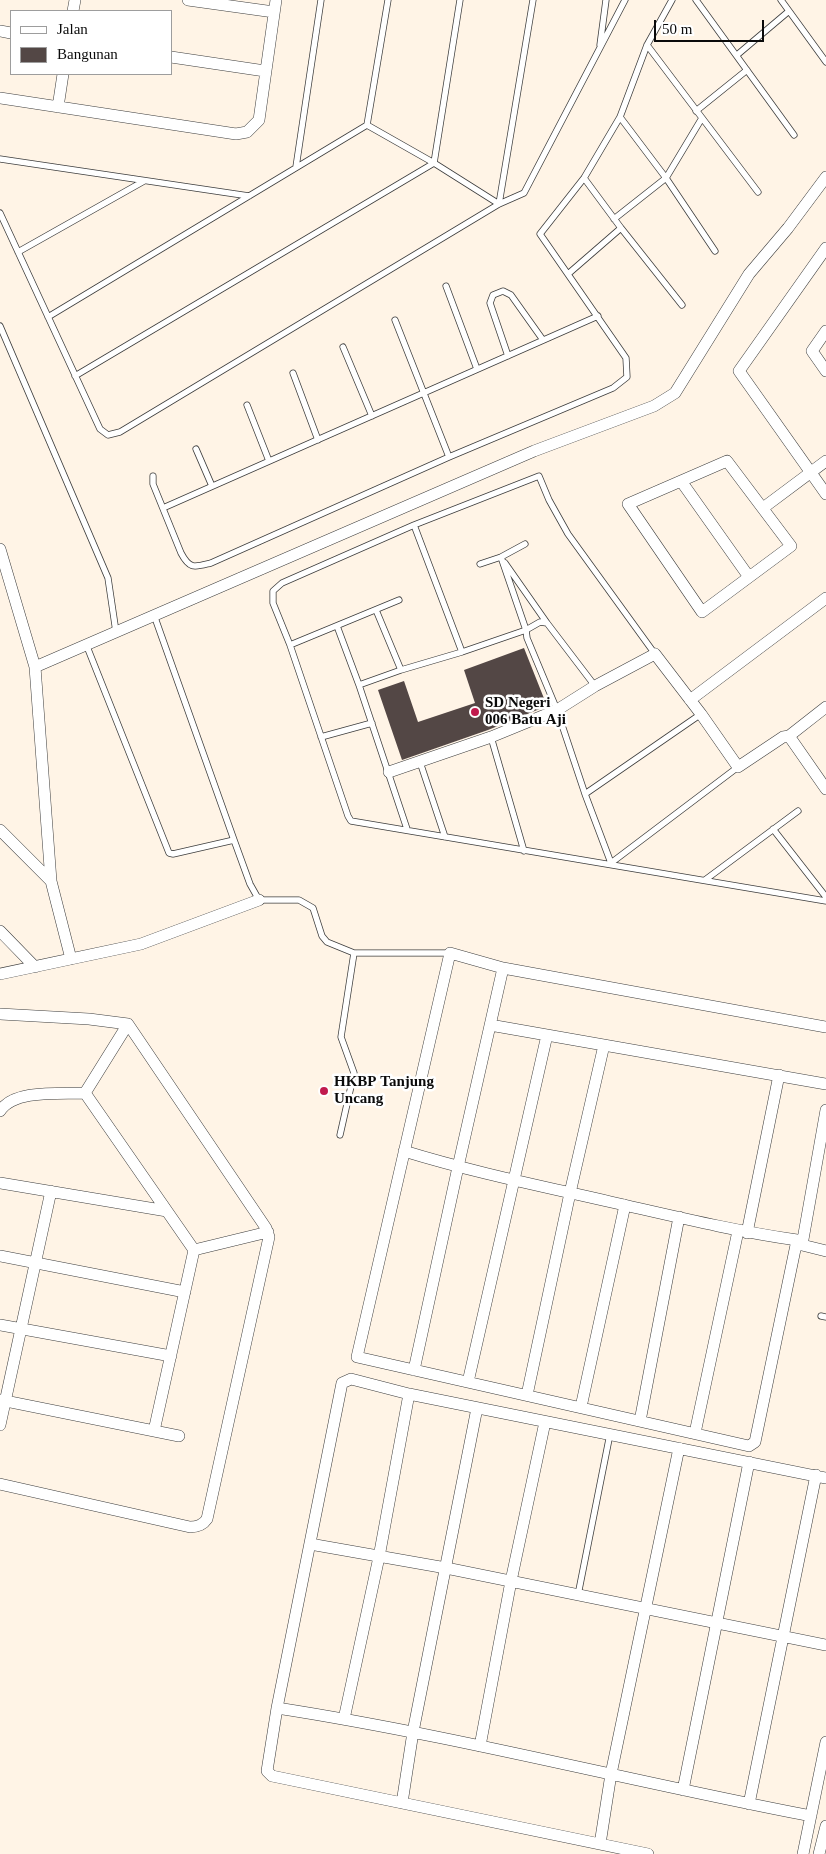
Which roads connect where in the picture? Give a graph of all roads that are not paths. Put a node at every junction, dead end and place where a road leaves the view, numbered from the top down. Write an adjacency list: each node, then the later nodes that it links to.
1 (188, 0): 11 (street)
2 (321, 0): 30 (lane)
3 (388, 0): 26 (lane)
4 (460, 0): 29 (lane)
5 (533, 0): 37 (lane)
6 (606, 0): 14 (lane)
7 (625, 0): 14 (lane)
8 (672, 0): 13 (lane)
9 (696, 0): 15 (lane)
10 (781, 0): 12 (lane)
11 (275, 6): 19 (street)
12 (789, 11): 15 (lane); 17 (lane)
13 (646, 45): 23 (lane); 24 (lane)
14 (599, 50): 37 (lane)
15 (737, 55): 18 (lane)
16 (172, 57): 19 (street)
17 (826, 62)
18 (748, 70): 23 (lane); 27 (lane)
19 (265, 71): 22 (street)
20 (63, 75): 22 (street)
21 (0, 98): 22 (street)
22 (58, 107)
23 (696, 111): 25 (lane)
24 (620, 117): 32 (lane); 33 (lane)
25 (702, 118): 33 (lane); 35 (lane)
26 (367, 125): 29 (lane); 30 (lane)
27 (794, 135)
28 (0, 159): 34 (lane)
29 (434, 163): 37 (lane); 58 (lane)
30 (296, 167): 36 (lane)
31 (826, 177): 83 (street)
32 (584, 178): 39 (lane); 44 (lane)
33 (666, 178): 39 (lane); 42 (lane)
34 (144, 181): 36 (lane); 43 (lane)
35 (758, 192)
36 (249, 196): 47 (lane)
37 (499, 204): 58 (lane)
38 (0, 213): 43 (lane)
39 (614, 219): 40 (lane)
40 (621, 228): 44 (lane); 46 (lane)
41 (826, 248): 67 (street)
42 (714, 251)
43 (18, 252): 47 (lane)
44 (568, 274): 48 (lane)
45 (446, 286): 55 (lane)
46 (682, 304)
47 (48, 316): 58 (lane)
48 (598, 316): 52 (lane); 64 (lane)
49 (395, 320): 59 (lane)
50 (0, 326): 87 (lane)
51 (826, 332): 56 (street)
52 (543, 340): 54 (lane); 54 (lane)
53 (343, 346): 61 (lane)
54 (508, 356): 55 (lane)
55 (477, 370): 59 (lane)
56 (826, 371)
57 (293, 373): 62 (lane)
58 (75, 376)
59 (424, 393): 61 (lane); 64 (lane)
60 (247, 405): 66 (lane)
61 (372, 416): 62 (lane)
62 (318, 440): 66 (lane)
63 (196, 449): 70 (lane)
64 (449, 457): 72 (lane)
65 (826, 461): 67 (street)
66 (269, 462): 70 (lane)
67 (810, 472): 71 (street); 73 (street)
68 (153, 476): 72 (lane)
69 (682, 481): 73 (street); 79 (street); 79 (street)
70 (212, 486): 72 (lane)
71 (826, 494)
72 (163, 508)
73 (763, 508): 79 (street)
74 (414, 525): 89 (lane); 90 (lane); 91 (lane)
75 (525, 544): 77 (lane)
76 (0, 553): 92 (street)
77 (501, 557): 78 (lane); 84 (lane); 86 (lane)
78 (480, 564)
79 (749, 578)
80 (826, 598): 96 (street)
81 (399, 600): 82 (lane)
82 (376, 610): 85 (lane); 93 (lane)
83 (154, 615): 87 (street); 114 (lane)
84 (547, 623): 86 (lane); 95 (lane)
85 (337, 626): 89 (lane); 94 (lane)
86 (526, 630): 90 (lane); 98 (lane)
87 (116, 632): 88 (street)
88 (86, 644): 92 (street); 114 (lane)
89 (290, 645): 102 (lane)
90 (462, 652): 93 (lane)
91 (654, 654): 95 (street); 96 (street)
92 (35, 667): 118 (street)
93 (401, 670): 94 (lane)
94 (359, 685): 100 (lane)
95 (594, 686): 98 (street)
96 (690, 700): 99 (street)
97 (826, 707): 101 (street)
98 (557, 710): 103 (street); 108 (lane)
99 (701, 714): 105 (street); 108 (lane)
100 (372, 723): 102 (lane); 106 (lane)
101 (789, 736): 105 (street); 107 (street)
102 (321, 737): 110 (lane)
103 (491, 737): 104 (street); 115 (lane)
104 (420, 762): 106 (street); 113 (lane)
105 (738, 768): 116 (lane)
106 (389, 772): 110 (lane)
107 (826, 789)
108 (585, 794): 116 (lane)
109 (798, 811): 111 (lane)
110 (407, 829): 113 (lane)
111 (773, 829): 117 (lane); 119 (lane)
112 (0, 830): 118 (street)
113 (444, 837): 115 (lane)
114 (234, 840): 120 (lane)
115 (524, 851): 116 (lane)
116 (611, 863): 117 (lane)
117 (705, 880): 119 (lane)
118 (51, 881): 124 (street)
119 (826, 899)
120 (259, 900): 122 (lane); 124 (street)
121 (0, 931): 125 (street)
122 (354, 953): 123 (lane); 139 (lane)
123 (450, 953): 126 (street); 140 (street)
124 (71, 959): 125 (street)
125 (35, 967): 127 (street)
126 (503, 968): 130 (street); 131 (street)
127 (0, 974)
128 (0, 1014): 129 (street)
129 (128, 1024): 136 (street); 149 (street)
130 (490, 1024): 132 (street); 141 (street)
131 (826, 1027)
132 (547, 1035): 133 (street); 142 (street)
133 (604, 1044): 134 (street); 145 (street)
134 (779, 1075): 135 (street); 150 (street)
135 (826, 1084)
136 (85, 1093): 138 (street); 147 (street)
137 (826, 1110): 151 (street)
138 (0, 1111)
139 (340, 1135)
140 (404, 1150): 141 (street); 160 (street)
141 (458, 1167): 142 (street); 160 (street)
142 (513, 1180): 145 (street); 161 (street)
143 (0, 1183): 144 (street)
144 (51, 1191): 147 (street); 155 (street)
145 (570, 1193): 146 (street); 163 (street)
146 (624, 1205): 148 (street); 166 (street)
147 (166, 1211): 152 (street)
148 (679, 1218): 150 (street); 167 (street)
149 (268, 1232): 152 (street); 177 (street)
150 (742, 1232): 151 (street); 173 (street)
151 (800, 1242): 153 (street); 173 (street)
152 (194, 1250): 156 (street)
153 (826, 1251)
154 (0, 1256): 155 (street)
155 (35, 1262): 156 (street); 158 (street)
156 (185, 1292): 159 (street)
157 (0, 1325): 158 (street)
158 (20, 1329): 159 (street); 164 (street)
159 (171, 1356): 170 (street)
160 (414, 1370): 161 (street)
161 (468, 1382): 163 (street)
162 (409, 1394): 165 (street); 178 (street); 179 (street)
163 (527, 1395): 166 (street)
164 (3, 1401): 169 (street); 170 (street)
165 (478, 1408): 168 (street); 180 (street)
166 (581, 1408): 167 (street)
167 (640, 1421): 173 (street)
168 (545, 1422): 171 (street); 181 (street)
169 (0, 1424)
170 (154, 1431): 172 (street)
171 (610, 1434): 174 (street); 182 (lane)
172 (179, 1436)
173 (699, 1441): 174 (street); 175 (street)
174 (679, 1448): 183 (street)
175 (749, 1462): 176 (street); 184 (street)
176 (821, 1476): 185 (street)
177 (0, 1484)
178 (310, 1544): 179 (street); 187 (street)
179 (379, 1557): 180 (street); 188 (street)
180 (446, 1568): 181 (street); 189 (street)
181 (511, 1581): 182 (street); 191 (street)
182 (578, 1595): 183 (street)
183 (646, 1609): 184 (street); 192 (street)
184 (717, 1623): 185 (street); 193 (street)
185 (784, 1637): 186 (street); 195 (street)
186 (826, 1645)
187 (277, 1708): 188 (street); 194 (street)
188 (344, 1719): 189 (street)
189 (413, 1732): 191 (street); 194 (street)
190 (826, 1742): 196 (street)
191 (480, 1746): 192 (street)
192 (611, 1774): 193 (street); 198 (street)
193 (683, 1790): 195 (street)
194 (402, 1803): 198 (street)
195 (749, 1804): 196 (street)
196 (811, 1816): 200 (street)
197 (825, 1830): 201 (street)
198 (600, 1844): 199 (street)
199 (648, 1854)
200 (803, 1854)
201 (819, 1854)

